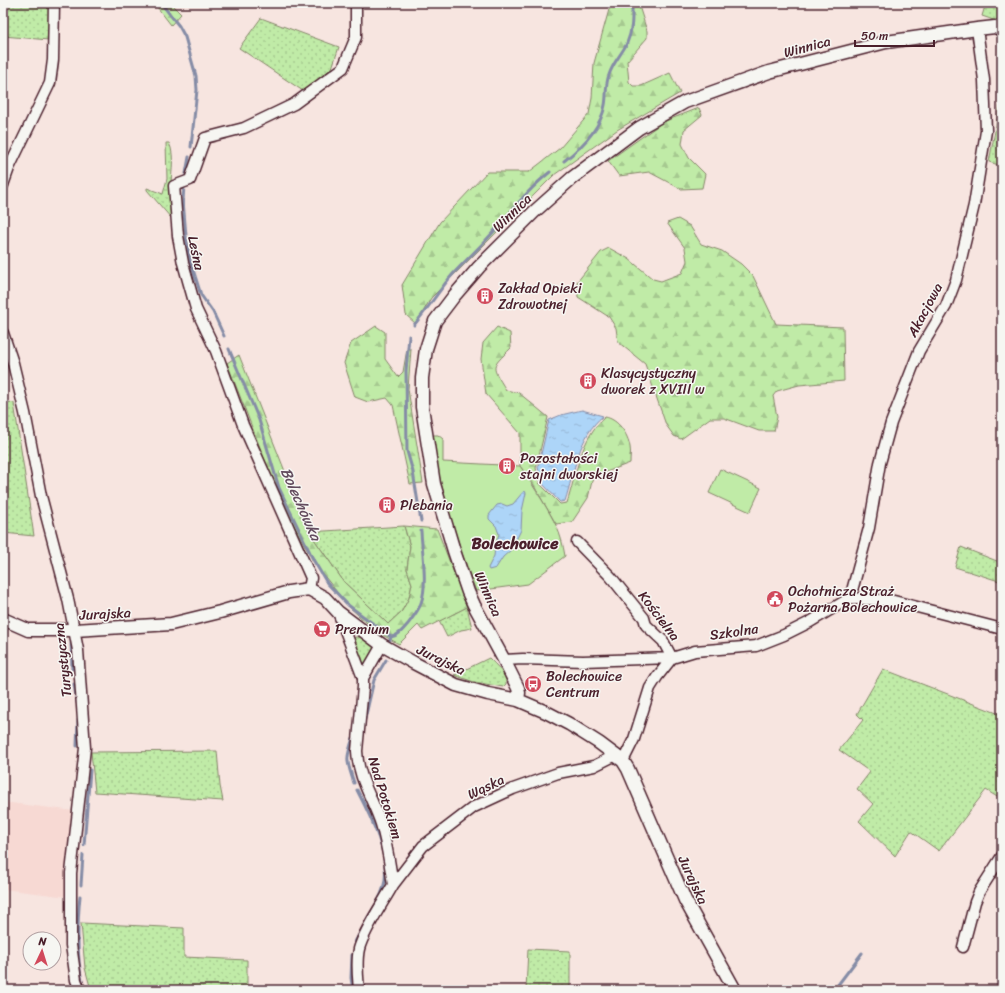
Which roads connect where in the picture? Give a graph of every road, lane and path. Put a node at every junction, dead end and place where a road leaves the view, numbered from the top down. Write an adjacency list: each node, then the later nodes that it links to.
1 (54, 3): 5 (street)
2 (356, 3): 8 (street, Leśna)
3 (977, 29): 4 (street, Winnica); 9 (street, Akacjowa); 16 (street, Winnica)
4 (1002, 30)
5 (3, 185)
6 (3, 333): 13 (street, Turystyczna)
7 (577, 542): 15 (street, Kościelna)
8 (309, 589): 10 (street, Jurajska); 13 (street, Jurajska)
9 (850, 598): 12 (street); 15 (street, Szkolna)
10 (338, 612): 14 (street, Jurajska); 17 (street, Nad Potokiem)
11 (3, 619): 13 (street, Jurajska)
12 (1002, 629)
13 (75, 630): 23 (street, Turystyczna)
14 (382, 645): 17 (street, Nad Potokiem); 18 (street, Jurajska)
15 (672, 658): 16 (street, Szkolna); 19 (street, Kościelna)
16 (504, 660): 18 (street, Winnica)
17 (363, 678): 21 (street, Nad Potokiem)
18 (518, 700): 19 (street, Jurajska)
19 (619, 758): 21 (street, Wąska); 25 (street, Jurajska)
20 (1002, 856): 22 (street)
21 (393, 885): 24 (street)
22 (963, 947)
23 (80, 990)
24 (359, 990)
25 (735, 990)

